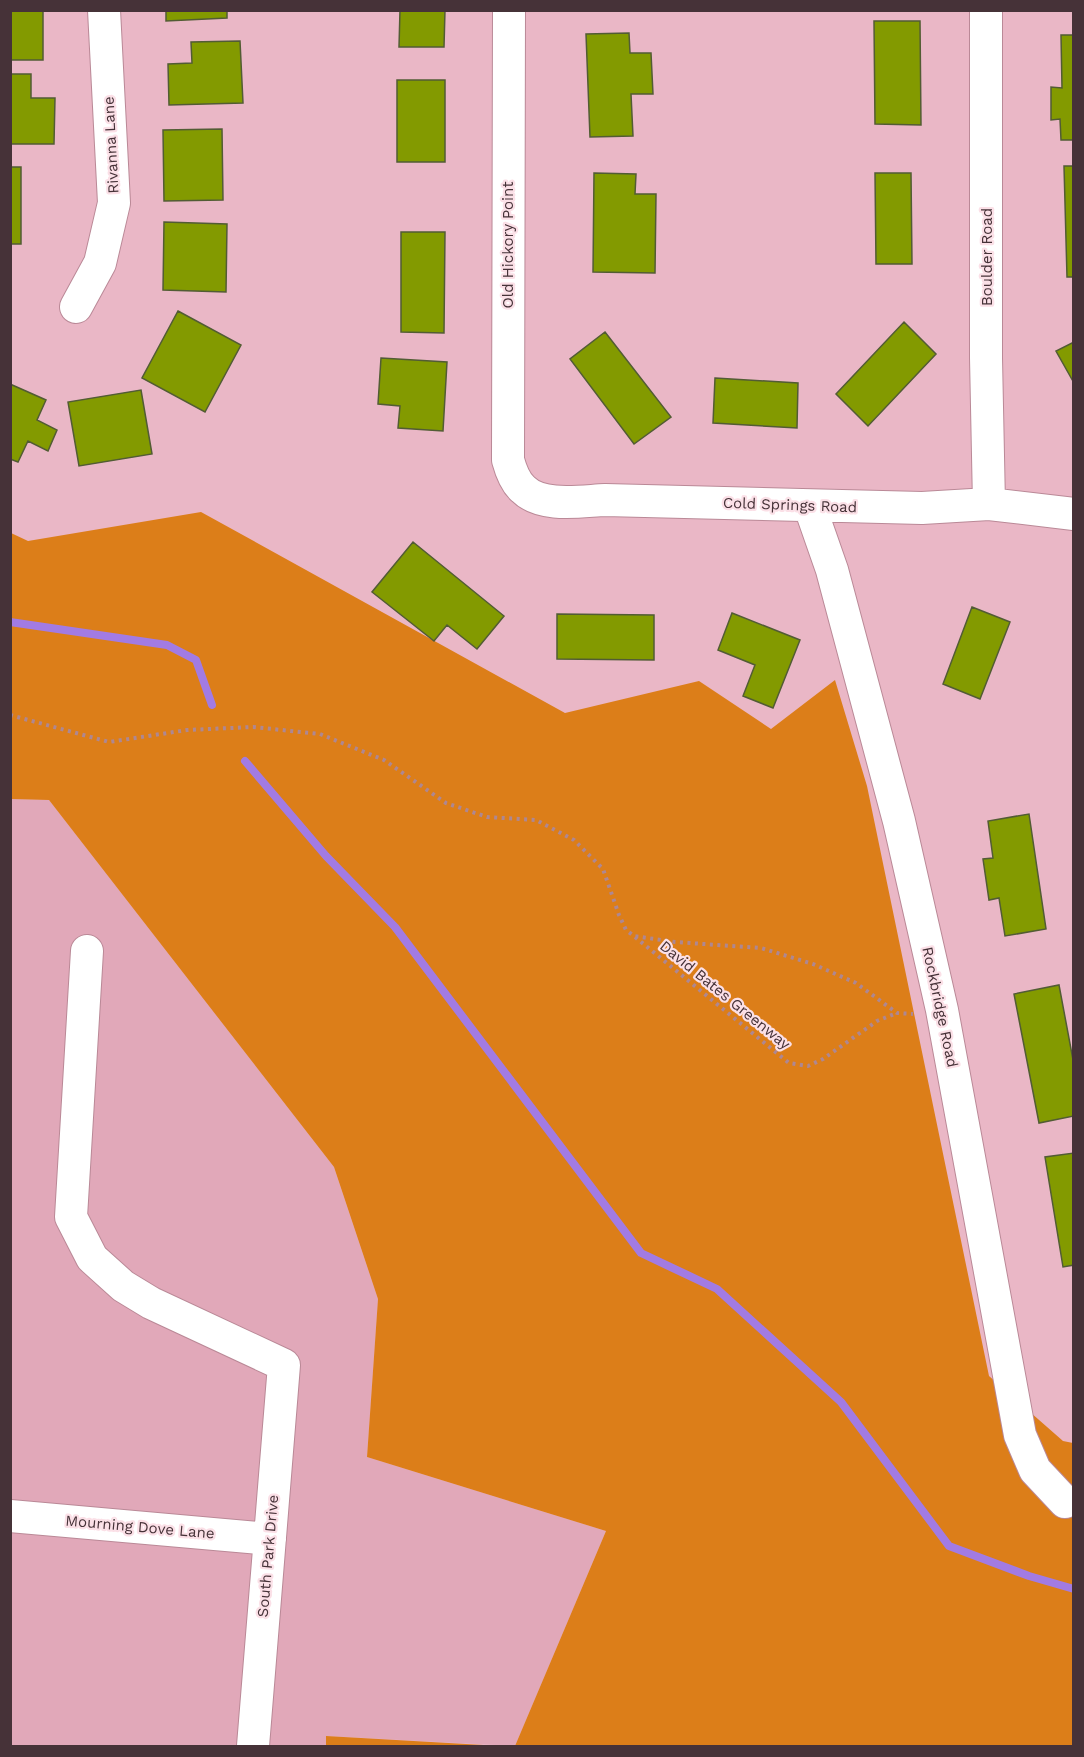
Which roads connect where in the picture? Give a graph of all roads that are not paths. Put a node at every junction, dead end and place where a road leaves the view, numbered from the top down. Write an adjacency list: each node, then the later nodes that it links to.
1 (104, 10): 4 (street, Rivanna Lane)
2 (509, 10): 5 (street, Old Hickory Point)
3 (986, 10): 6 (street, Boulder Road)
4 (76, 307)
5 (514, 478): 7 (street, Cold Springs Road)
6 (989, 504): 7 (street, Cold Springs Road); 8 (street, Cold Springs Road)
7 (810, 507): 10 (street, Rockbridge Road)
8 (1074, 514)
9 (87, 951): 12 (street, South Park Drive)
10 (1065, 1502)
11 (10, 1516): 12 (street, Mourning Dove Lane)
12 (270, 1539): 13 (street, South Park Drive)
13 (253, 1746)

